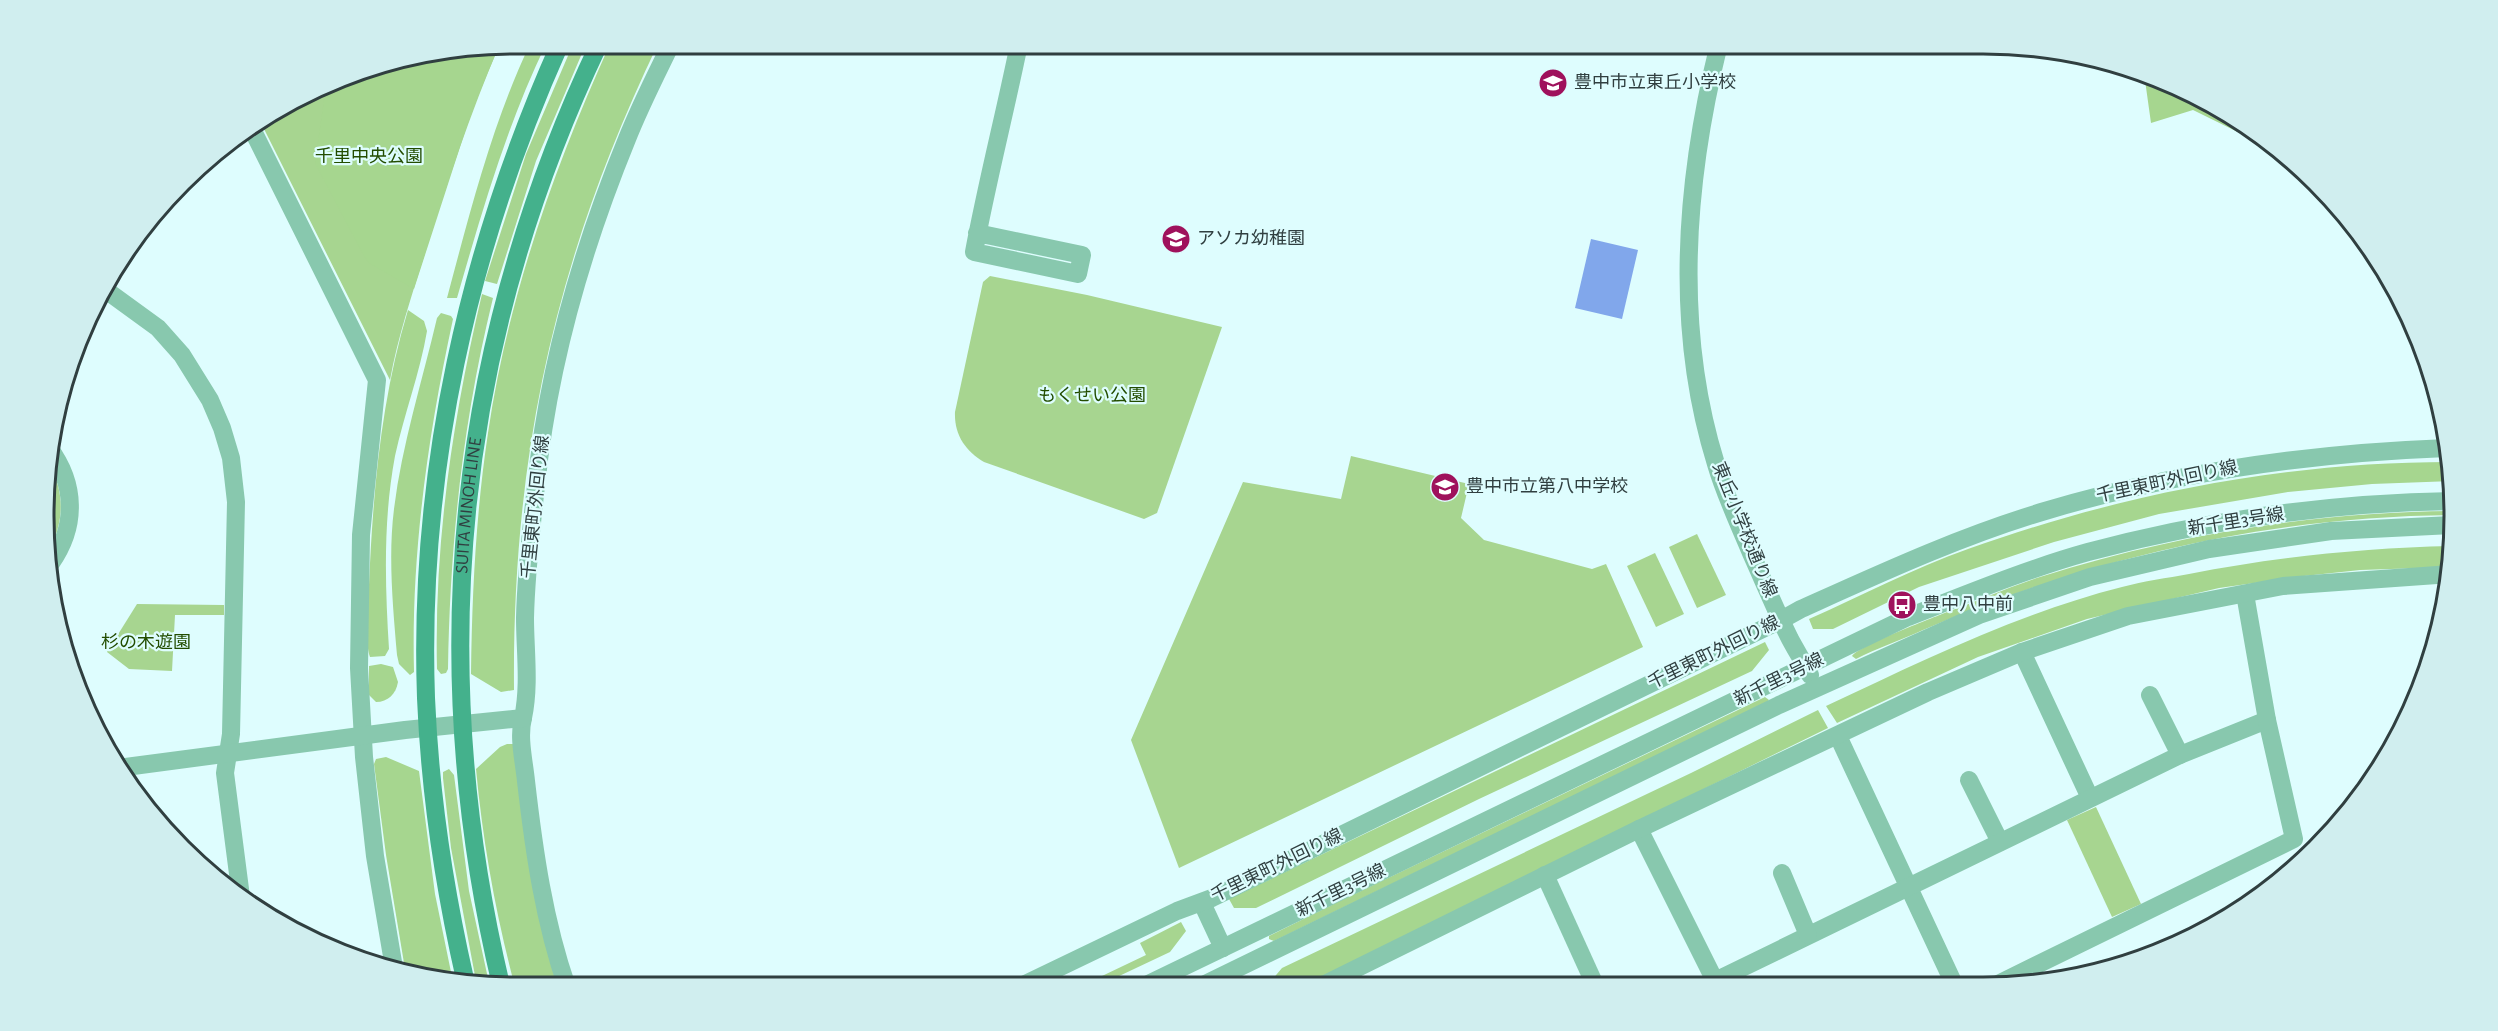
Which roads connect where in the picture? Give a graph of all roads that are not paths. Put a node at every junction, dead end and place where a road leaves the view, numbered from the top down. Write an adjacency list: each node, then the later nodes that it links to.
1 (556, 54): 26 (main road, SUITA MINOH LINE)
2 (594, 54): 25 (main road, SUITA MINOH LINE)
3 (666, 54): 23 (street, 千里東町外回り線)
4 (1017, 54): 7 (street)
5 (1717, 54): 18 (street, 東丘小学校通り線)
6 (255, 135): 27 (street)
7 (977, 233): 8 (street); 9 (street)
8 (1037, 245): 9 (street); 9 (street)
9 (1032, 264)
10 (111, 294): 29 (street)
11 (2439, 448): 18 (street, 千里東町外回り線)
12 (57, 462): 15 (street)
13 (2444, 501): 20 (street, 新千里3号線)
14 (2444, 525): 21 (street, 新千里3号線)
15 (56, 553)
16 (2440, 575): 17 (street)
17 (2245, 594): 19 (street); 24 (street)
18 (1781, 620): 20 (street, 東丘小学校通り線); 40 (street, 千里東町外回り線)
19 (2022, 652): 28 (street); 33 (street)
20 (1806, 667): 21 (street, 東丘小学校通り線); 42 (street, 新千里3号線)
21 (1816, 688): 51 (street, 新千里3号線)
22 (2150, 695): 30 (street)
23 (523, 718): 25 (street); 47 (street, 千里東町外回り線)
24 (2267, 720): 30 (street); 46 (street)
25 (462, 723): 26 (street); 45 (main road, SUITA MINOH LINE)
26 (428, 727): 27 (street); 44 (main road, SUITA MINOH LINE)
27 (363, 736): 29 (street); 43 (street)
28 (1838, 736): 34 (street); 39 (street)
29 (228, 753): 31 (street); 38 (street)
30 (2180, 755): 33 (street)
31 (129, 767)
32 (1969, 780): 35 (street)
33 (2091, 798): 35 (street)
34 (1639, 829): 37 (street); 54 (street)
35 (2000, 842): 39 (street)
36 (1782, 873): 41 (street)
37 (1545, 875): 52 (street); 53 (street)
38 (239, 885)
39 (1909, 886): 41 (street); 56 (street)
40 (1202, 903): 42 (street); 48 (street, 千里東町外回り線)
41 (1808, 935): 55 (street)
42 (1223, 948): 49 (street, 新千里3号線); 50 (street)
43 (393, 960)
44 (464, 974)
45 (499, 976)
46 (2015, 976)
47 (564, 977)
48 (1039, 977)
49 (1163, 977)
50 (1237, 977)
51 (1239, 977)
52 (1339, 977)
53 (1591, 977)
54 (1713, 977)
55 (1723, 977)
56 (1951, 977)

